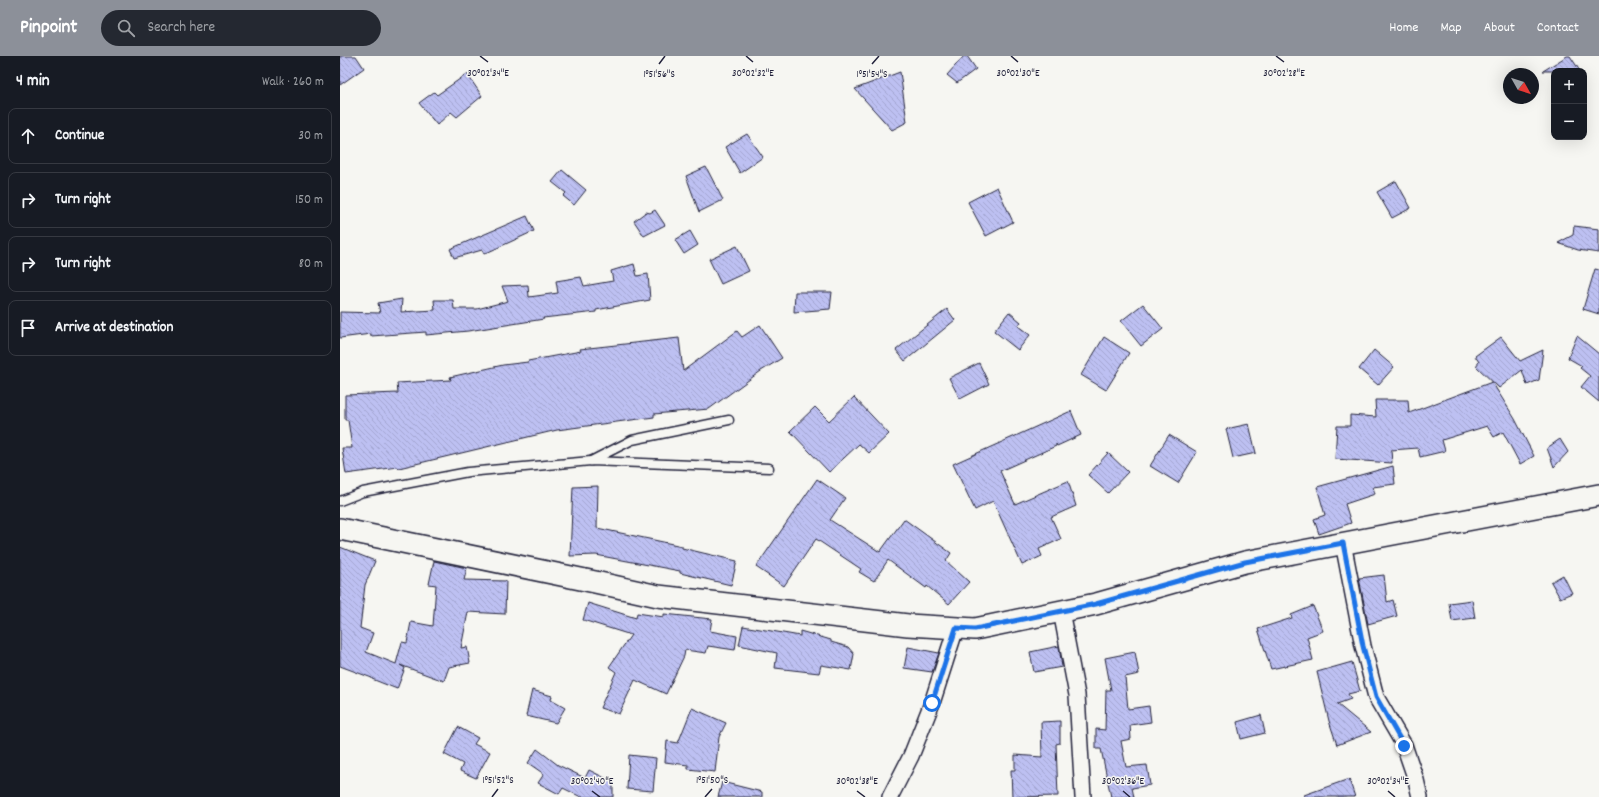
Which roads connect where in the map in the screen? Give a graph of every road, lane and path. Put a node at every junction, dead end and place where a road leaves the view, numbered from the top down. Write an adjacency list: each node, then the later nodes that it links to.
1 (729, 420): 2 (lane)
2 (591, 461): 3 (lane); 5 (lane)
3 (769, 468)
4 (1599, 494): 7 (street)
5 (340, 501)
6 (340, 529): 9 (street)
7 (1343, 543): 8 (street); 12 (street)
8 (1061, 611): 9 (street); 11 (street)
9 (956, 628): 10 (street)
10 (890, 797)
11 (1084, 797)
12 (1420, 797)

